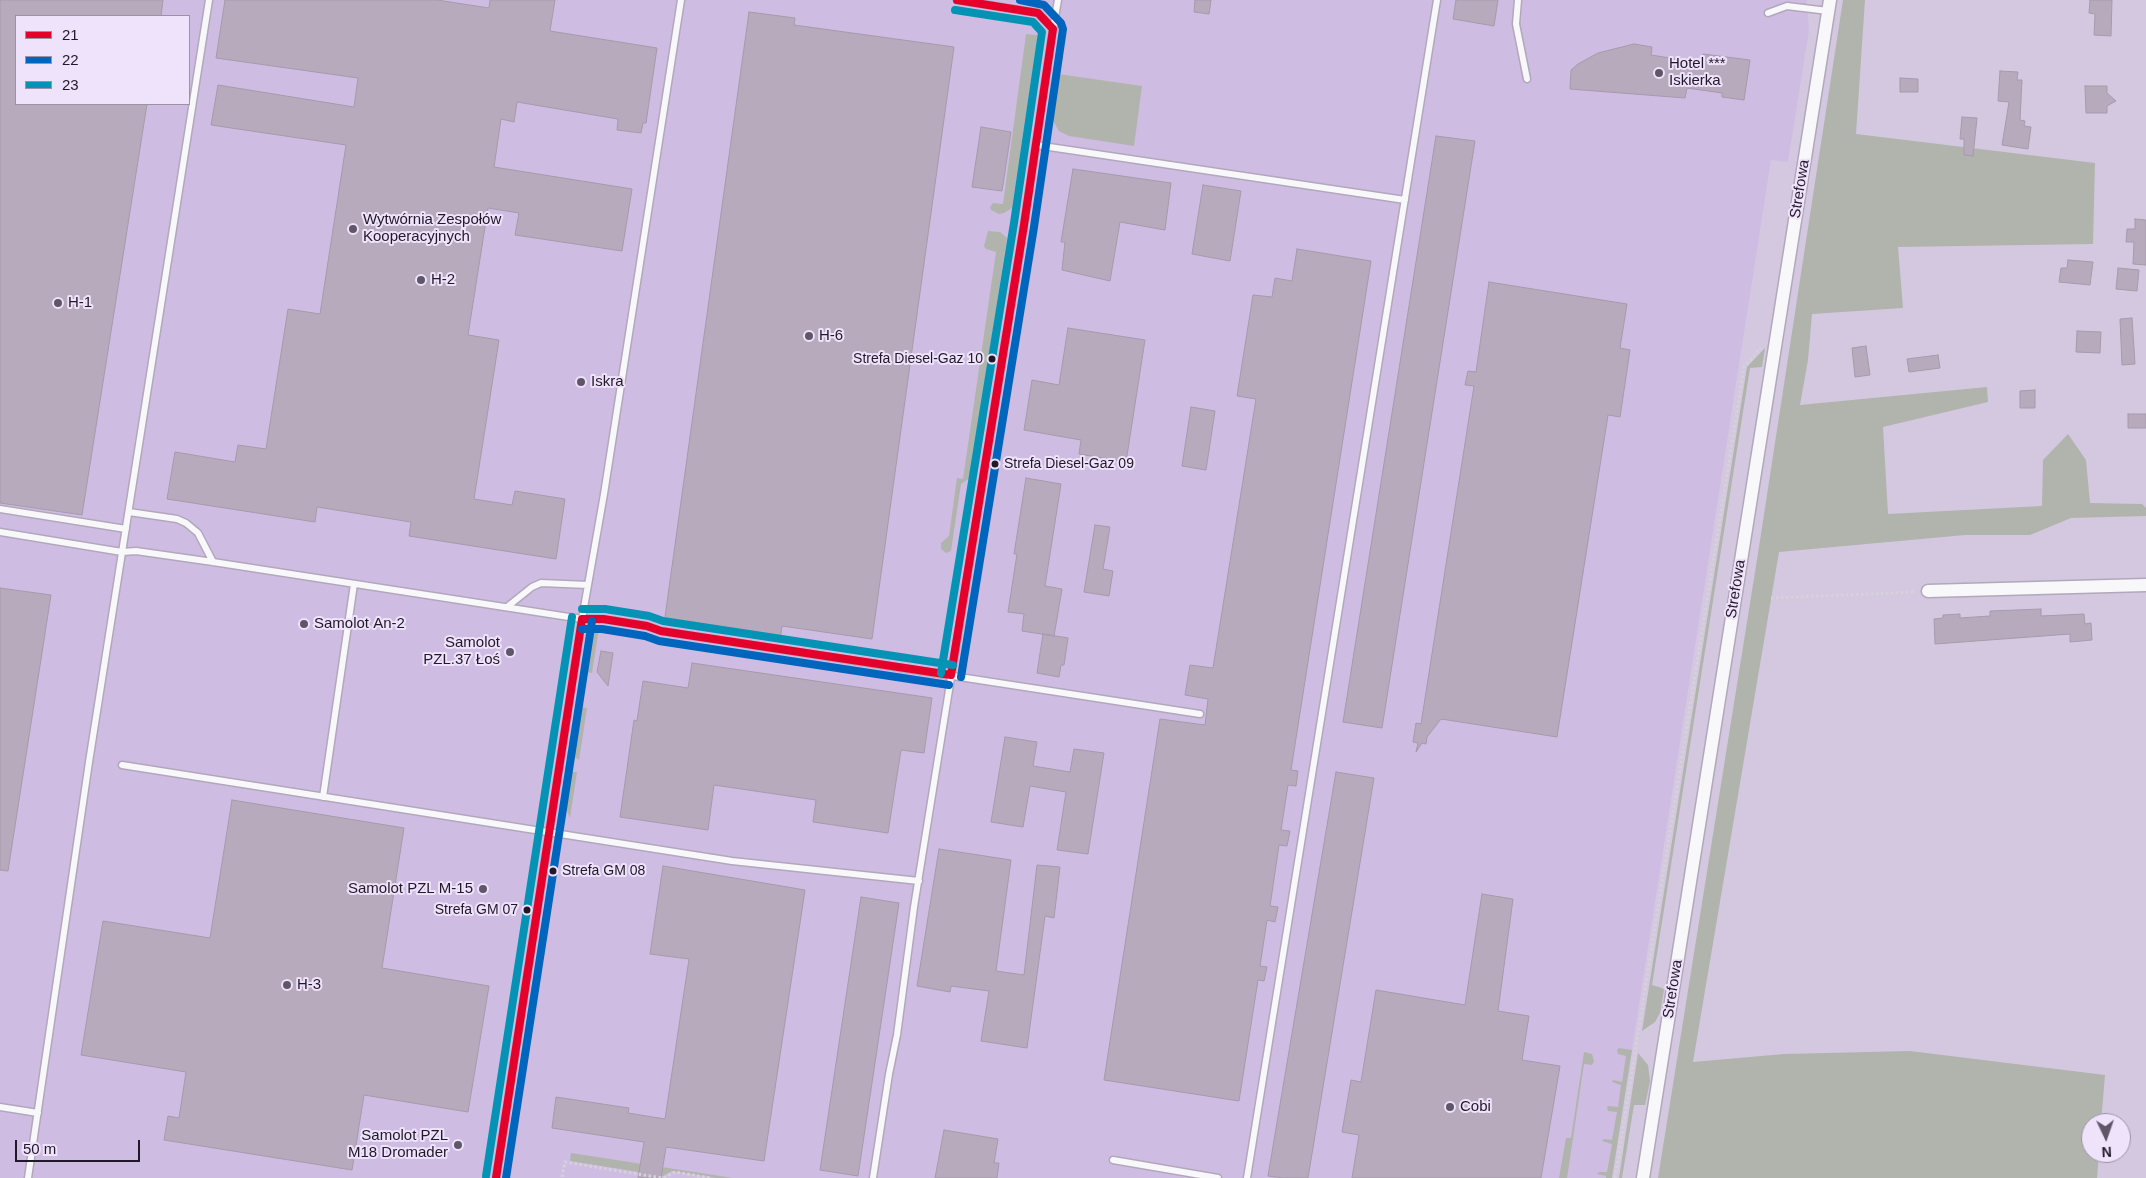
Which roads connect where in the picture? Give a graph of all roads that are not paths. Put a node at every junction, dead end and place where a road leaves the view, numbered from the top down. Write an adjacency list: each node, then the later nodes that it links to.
1 (209, 0): 14 (lane)
2 (681, 0): 20 (lane)
3 (957, 0): 9 (lane)
4 (1058, 0): 9 (lane)
5 (1437, 0): 12 (lane)
6 (1518, 0): 10 (lane)
7 (1829, 6): 8 (lane); 39 (street, Strefowa)
8 (1768, 13)
9 (1054, 29): 11 (lane)
10 (1527, 79)
11 (1036, 145): 12 (lane); 25 (lane)
12 (1405, 200): 38 (lane)
13 (0, 509): 15 (lane)
14 (129, 512): 15 (lane); 18 (lane)
15 (126, 529): 17 (lane)
16 (0, 532): 17 (lane)
17 (122, 552): 18 (lane); 32 (lane)
18 (213, 562): 19 (lane)
19 (354, 584): 23 (lane); 28 (lane)
20 (588, 585): 23 (lane); 24 (lane)
21 (2146, 585): 22 (street)
22 (1928, 591)
23 (507, 607): 24 (lane)
24 (582, 619): 25 (lane); 29 (lane)
25 (951, 675): 26 (lane); 30 (lane)
26 (1200, 714)
27 (122, 765): 28 (lane)
28 (322, 797): 29 (lane)
29 (551, 832): 30 (lane); 35 (lane)
30 (918, 881): 36 (lane)
31 (0, 1107): 32 (lane)
32 (38, 1113): 34 (lane)
33 (1114, 1160): 37 (lane)
34 (28, 1178)
35 (496, 1178)
36 (873, 1178)
37 (1218, 1178)
38 (1247, 1178)
39 (1643, 1178)

